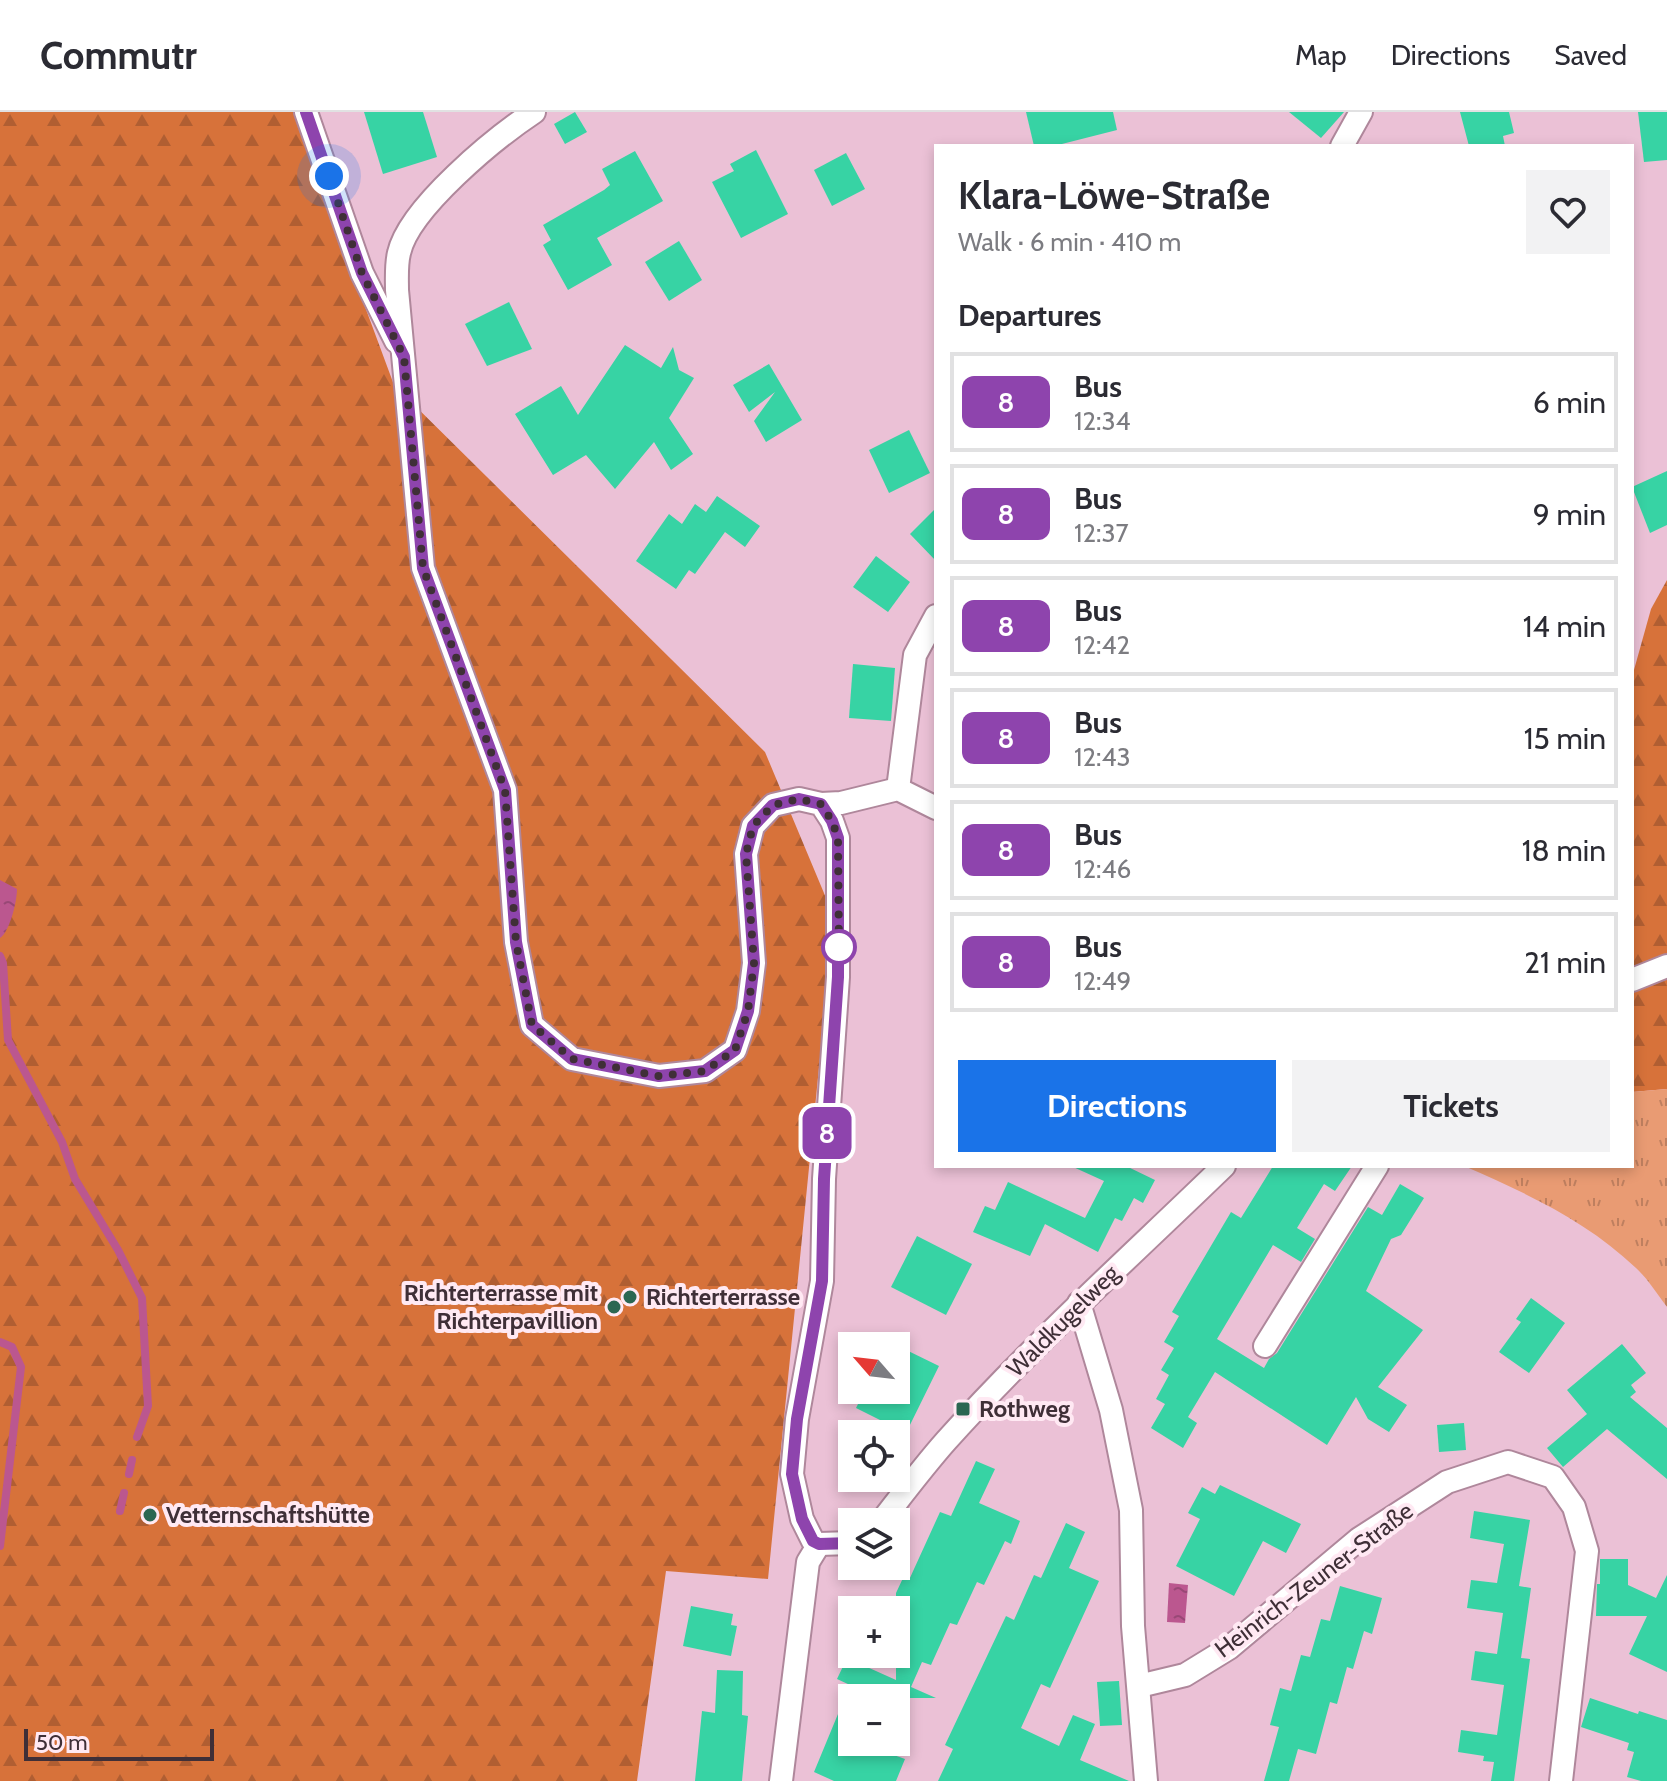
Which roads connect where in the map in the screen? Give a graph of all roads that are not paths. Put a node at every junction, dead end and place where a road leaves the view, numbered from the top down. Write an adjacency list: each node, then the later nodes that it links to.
1 (306, 112): 5 (street)
2 (534, 112): 5 (street)
3 (1361, 112): 4 (street)
4 (1343, 144)
5 (404, 357): 8 (street)
6 (934, 620): 7 (street)
7 (898, 789): 8 (street); 9 (street)
8 (821, 804): 18 (street)
9 (934, 807)
10 (1667, 966): 11 (street)
11 (1634, 979)
12 (1222, 1168): 14 (street, Waldkugelweg)
13 (1376, 1168): 15 (street)
14 (1079, 1303): 16 (street, Waldkugelweg); 19 (street)
15 (1265, 1346)
16 (892, 1508)
17 (838, 1543): 18 (street)
18 (819, 1544): 20 (street)
19 (1139, 1686): 21 (street); 22 (street, Heinrich-Zeuner-Straße)
20 (781, 1781)
21 (1146, 1781)
22 (1561, 1781)

